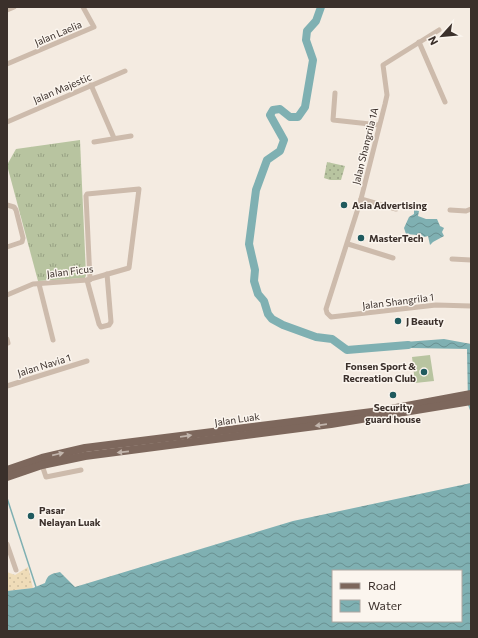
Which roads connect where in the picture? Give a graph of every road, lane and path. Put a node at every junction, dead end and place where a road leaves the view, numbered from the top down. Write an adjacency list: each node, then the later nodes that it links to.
1 (14, 7): 3 (street)
2 (83, 7): 6 (street, Jalan Laelia)
3 (7, 10)
4 (438, 30): 5 (street, Jalan Shangrila 1A)
5 (419, 42): 10 (street); 12 (street, Jalan Shangrila 1A)
6 (7, 64)
7 (125, 71): 8 (street, Jalan Majestic)
8 (91, 85): 11 (street, Jalan Majestic); 14 (street)
9 (335, 92): 12 (street)
10 (445, 102)
11 (7, 122)
12 (379, 125): 16 (street, Jalan Shangrila 1A)
13 (131, 136): 14 (street)
14 (114, 138): 15 (street)
15 (94, 142)
16 (361, 199): 18 (street); 21 (street, Jalan Shangrila 1A)
17 (7, 205): 22 (street)
18 (396, 209)
19 (471, 209): 20 (street)
20 (450, 210)
21 (348, 244): 23 (street); 31 (street, Jalan Shangrila 1A)
22 (7, 247)
23 (393, 258)
24 (452, 259): 25 (street)
25 (471, 260)
26 (107, 274): 27 (street, Jalan Ficus); 27 (street); 27 (street, Jalan Ficus)
27 (88, 280): 28 (street, Jalan Ficus)
28 (39, 284): 29 (street, Jalan Ficus); 32 (street)
29 (7, 295)
30 (471, 306): 31 (street, Jalan Shangrila 1)
31 (328, 315)
32 (52, 340)
33 (87, 361): 34 (street, Jalan Navia 1)
34 (7, 386)
35 (471, 394): 36 (main road, Jalan Luak)
36 (456, 400): 37 (main road, Jalan Luak); 38 (main road, Jalan Luak, one-way to 36); 40 (main road, Jalan Luak, one-way to 40)
37 (471, 401)
38 (154, 440): 39 (main road, Jalan Luak); 40 (main road)
39 (117, 444): 41 (main road); 43 (main road, Jalan Luak, one-way to 39)
40 (185, 444): 41 (main road, Jalan Luak)
41 (147, 449): 42 (main road, Jalan Luak, one-way to 42)
42 (42, 465): 44 (street); 45 (main road, Jalan Luak)
43 (7, 470)
44 (80, 470)
45 (7, 477)
46 (7, 544): 47 (street)
47 (16, 570)

